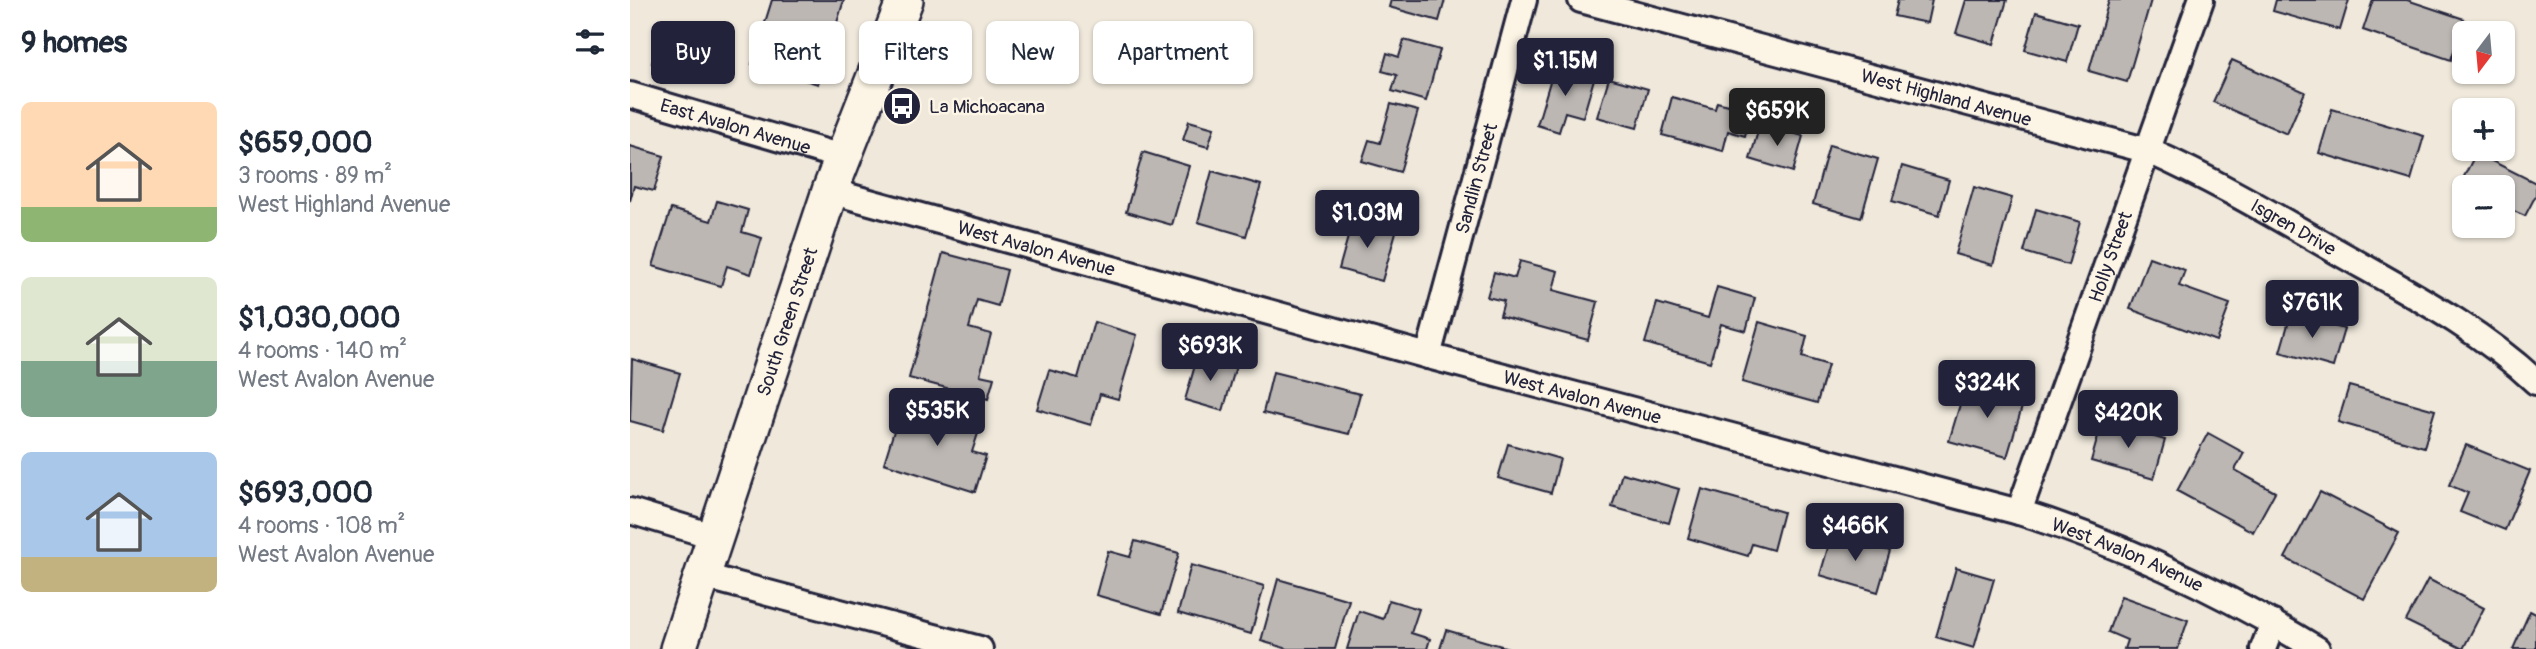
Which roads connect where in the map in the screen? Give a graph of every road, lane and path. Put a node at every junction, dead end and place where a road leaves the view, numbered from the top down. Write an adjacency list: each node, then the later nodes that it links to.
1 (905, 0): 7 (street, South Green Street)
2 (1524, 0): 9 (street, Sandlin Street)
3 (1581, 0): 6 (street, West Highland Avenue)
4 (2201, 0): 6 (street, Holly Street)
5 (630, 95): 7 (street, East Avalon Avenue)
6 (2149, 151): 10 (street, Isgren Drive); 12 (street, Holly Street)
7 (842, 157): 8 (street, South Green Street)
8 (830, 191): 9 (street, West Avalon Avenue); 13 (street, South Green Street)
9 (1428, 356): 12 (street, West Avalon Avenue)
10 (2536, 382)
11 (630, 511): 13 (street)
12 (2019, 512): 15 (street, West Avalon Avenue)
13 (716, 537): 14 (street, South Green Street)
14 (704, 576): 16 (street, South Green Street); 17 (street)
15 (2273, 623): 18 (street); 19 (street, West Avalon Avenue)
16 (678, 649)
17 (980, 649)
18 (2263, 649)
19 (2316, 649)

